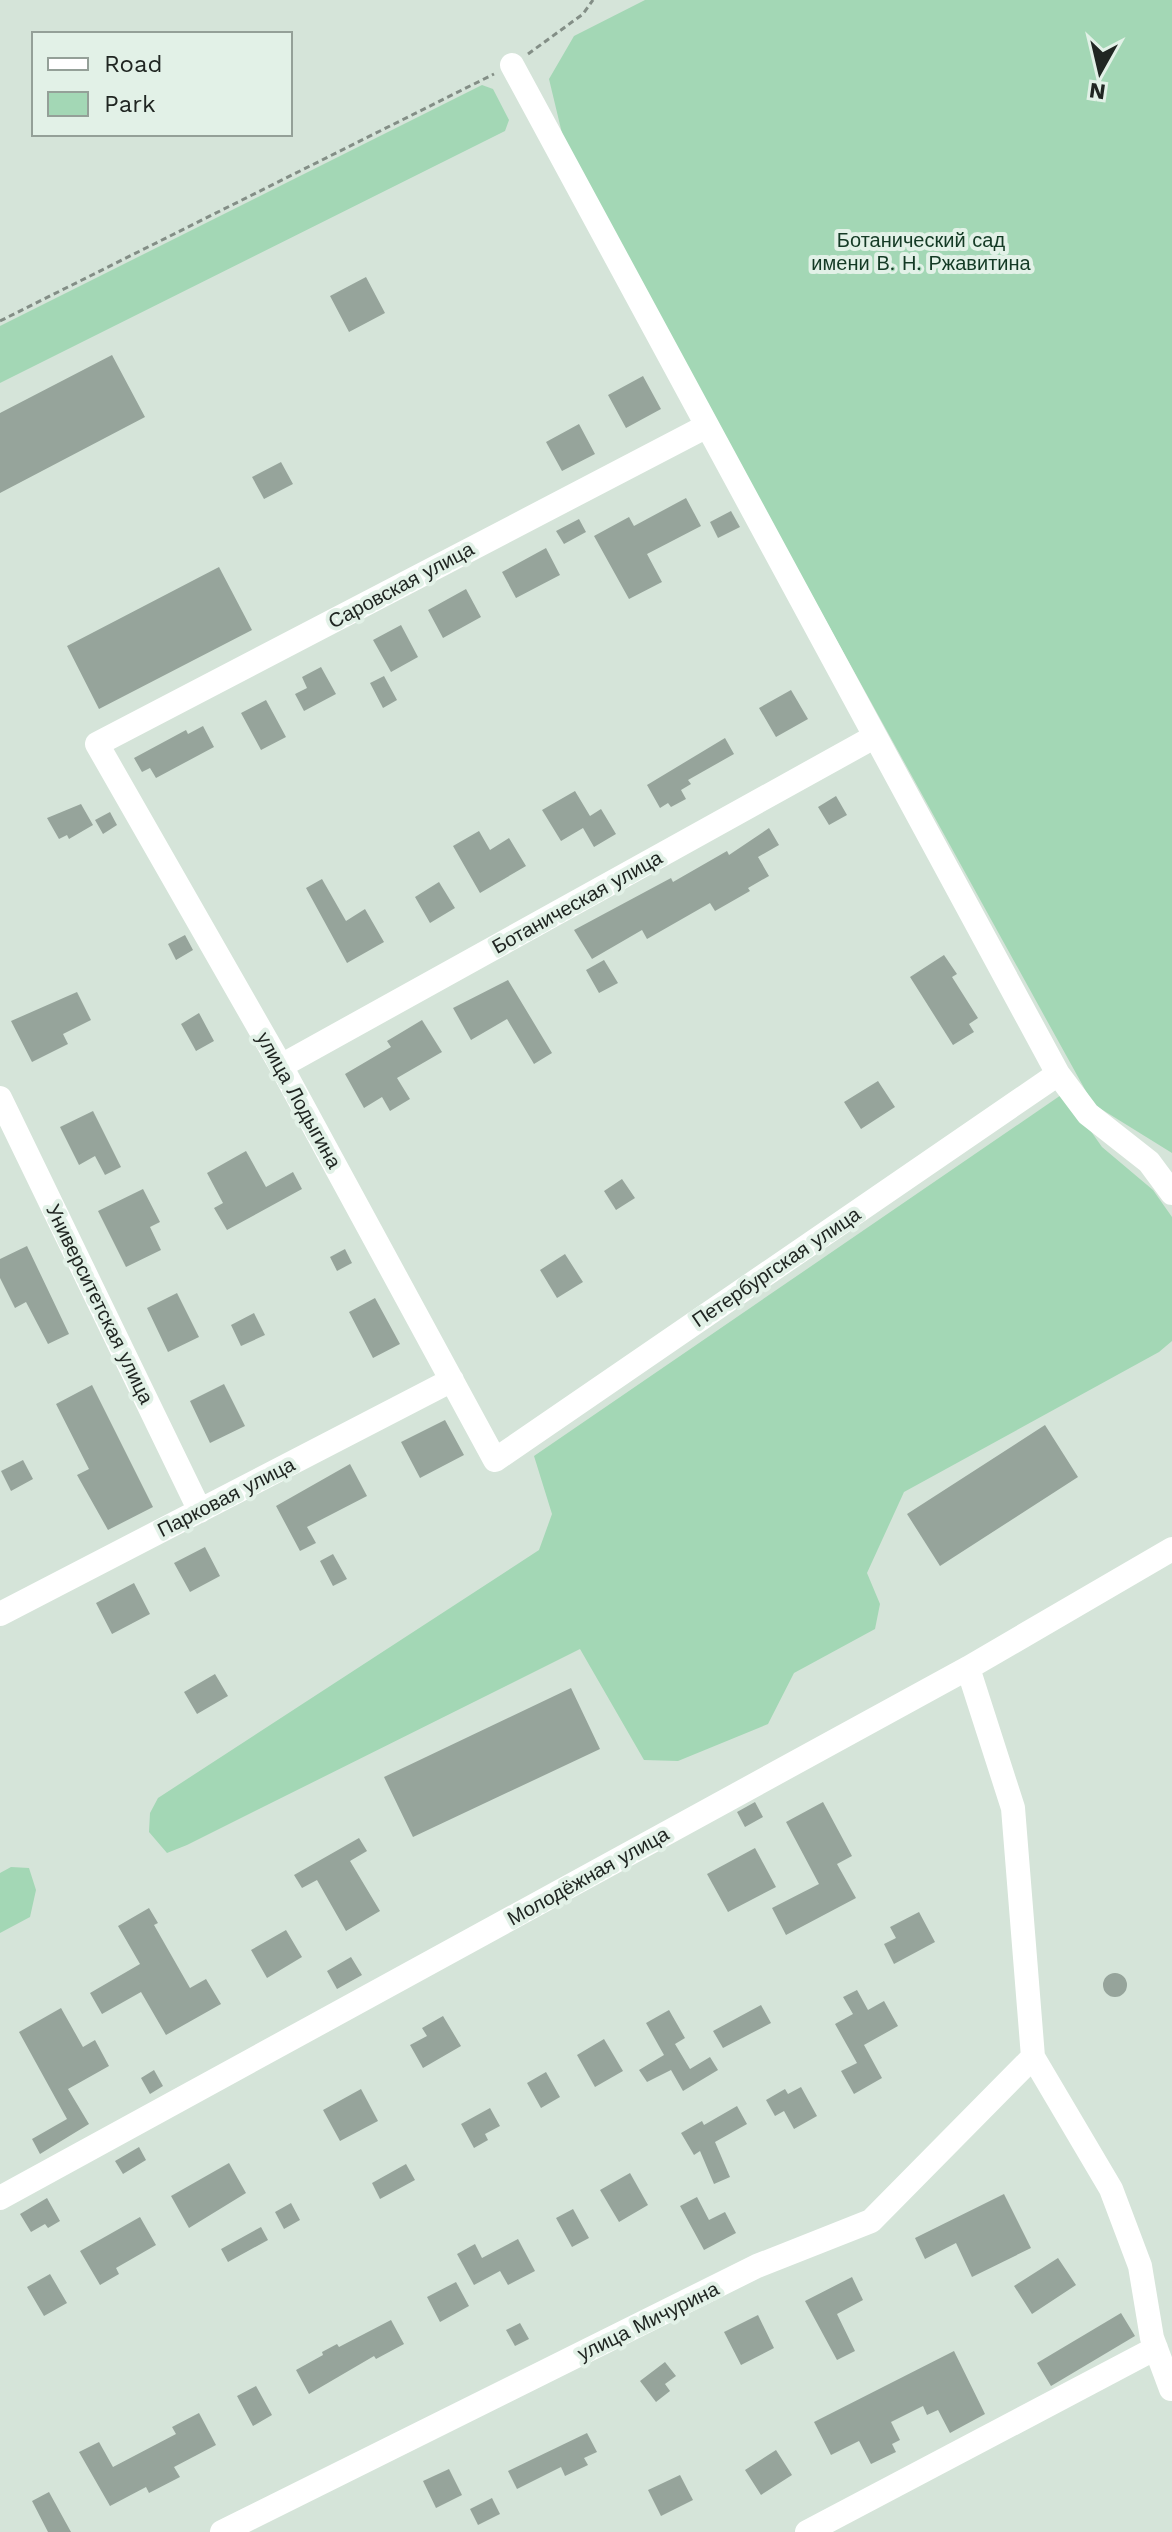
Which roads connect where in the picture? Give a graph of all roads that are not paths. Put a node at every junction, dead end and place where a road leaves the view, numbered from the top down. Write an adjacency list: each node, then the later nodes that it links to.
1 (512, 65): 2 (street)
2 (705, 427): 3 (street); 4 (street, Саровская улица)
3 (874, 737): 5 (street, Ботаническая улица); 6 (street)
4 (97, 744): 5 (street, улица Лодыгина)
5 (281, 1066): 9 (street, улица Лодыгина)
6 (1058, 1074): 8 (street); 10 (street, Петербургская улица)
7 (0, 1098): 11 (street, Университетская улица)
8 (1172, 1193)
9 (452, 1380): 10 (street, улица Лодыгина); 11 (street, Парковая улица)
10 (495, 1460)
11 (200, 1511): 13 (street, Парковая улица)
12 (1172, 1549): 14 (street, Молодёжная улица)
13 (0, 1614)
14 (968, 1668): 15 (street); 16 (street, Молодёжная улица)
15 (1033, 2057): 17 (street); 19 (street, улица Мичурина)
16 (0, 2198)
17 (1156, 2348): 18 (street); 20 (street)
18 (1171, 2389)
19 (222, 2532)
20 (807, 2532)

